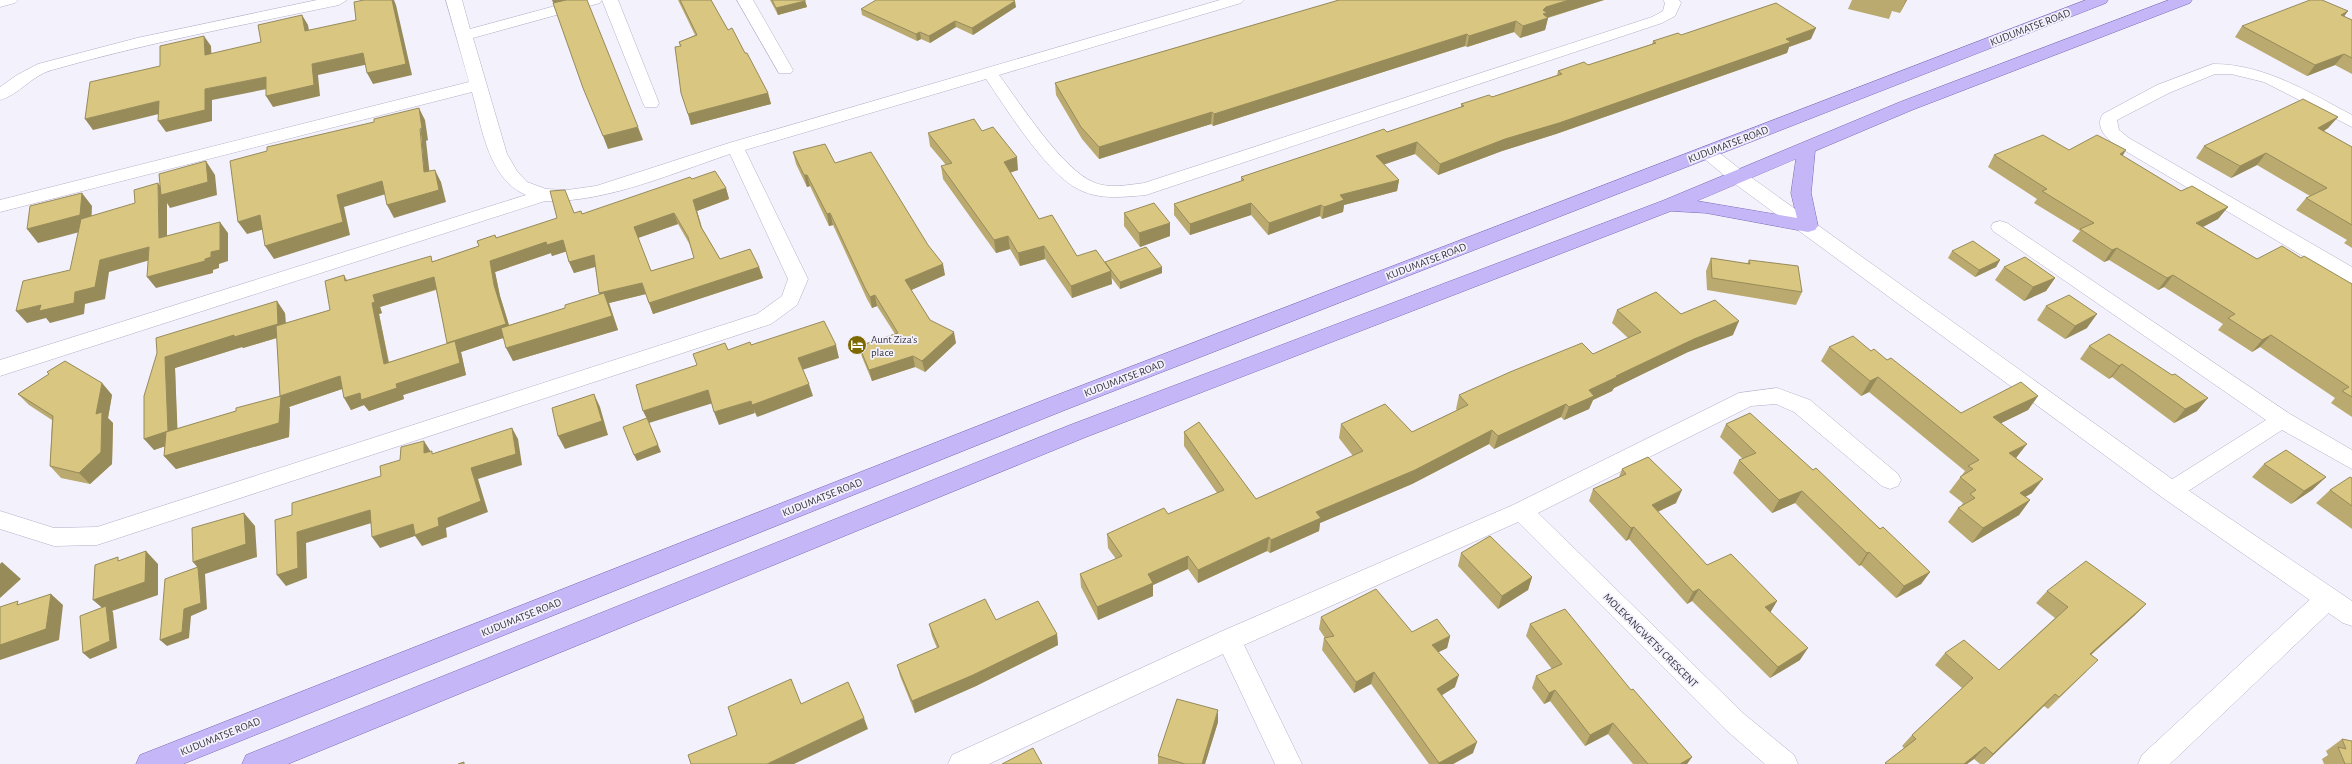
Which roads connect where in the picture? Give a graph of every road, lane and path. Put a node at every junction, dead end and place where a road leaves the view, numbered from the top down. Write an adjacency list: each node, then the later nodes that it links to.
1 (10, 0): 11 (street)
2 (339, 0): 16 (street)
3 (454, 0): 12 (street)
4 (595, 0): 12 (street)
5 (610, 0): 17 (street)
6 (745, 0): 13 (street)
7 (1236, 0): 14 (street)
8 (1671, 0): 14 (street)
9 (2100, 0): 21 (main road, KUDUMATSE ROAD)
10 (2184, 0): 20 (main road)
11 (0, 2)
12 (464, 35): 15 (street)
13 (785, 70)
14 (989, 72): 19 (street)
15 (478, 85): 23 (street); 25 (street)
16 (0, 95)
17 (651, 103)
18 (2352, 122): 28 (street)
19 (735, 147): 23 (street); 35 (street)
20 (1806, 148): 22 (main road); 26 (main road)
21 (1707, 152): 22 (street); 39 (main road, KUDUMATSE ROAD)
22 (1738, 177): 24 (main road); 26 (street)
23 (544, 195): 29 (street)
24 (1669, 205): 26 (main road); 40 (main road)
25 (0, 206)
26 (1808, 226): 33 (street)
27 (2000, 227): 30 (street)
28 (2352, 276)
29 (0, 368)
30 (2282, 420): 31 (street); 33 (street)
31 (2352, 460)
32 (1890, 480): 34 (street)
33 (2171, 491): 36 (street)
34 (1521, 511): 38 (street); 43 (street, MOLEKANGWETSI CRESCENT)
35 (0, 520)
36 (2327, 599): 37 (street); 44 (street)
37 (2352, 615)
38 (1229, 640): 41 (street); 42 (street)
39 (150, 764)
40 (256, 764)
41 (961, 764)
42 (1289, 764)
43 (1785, 764)
44 (2151, 764)

